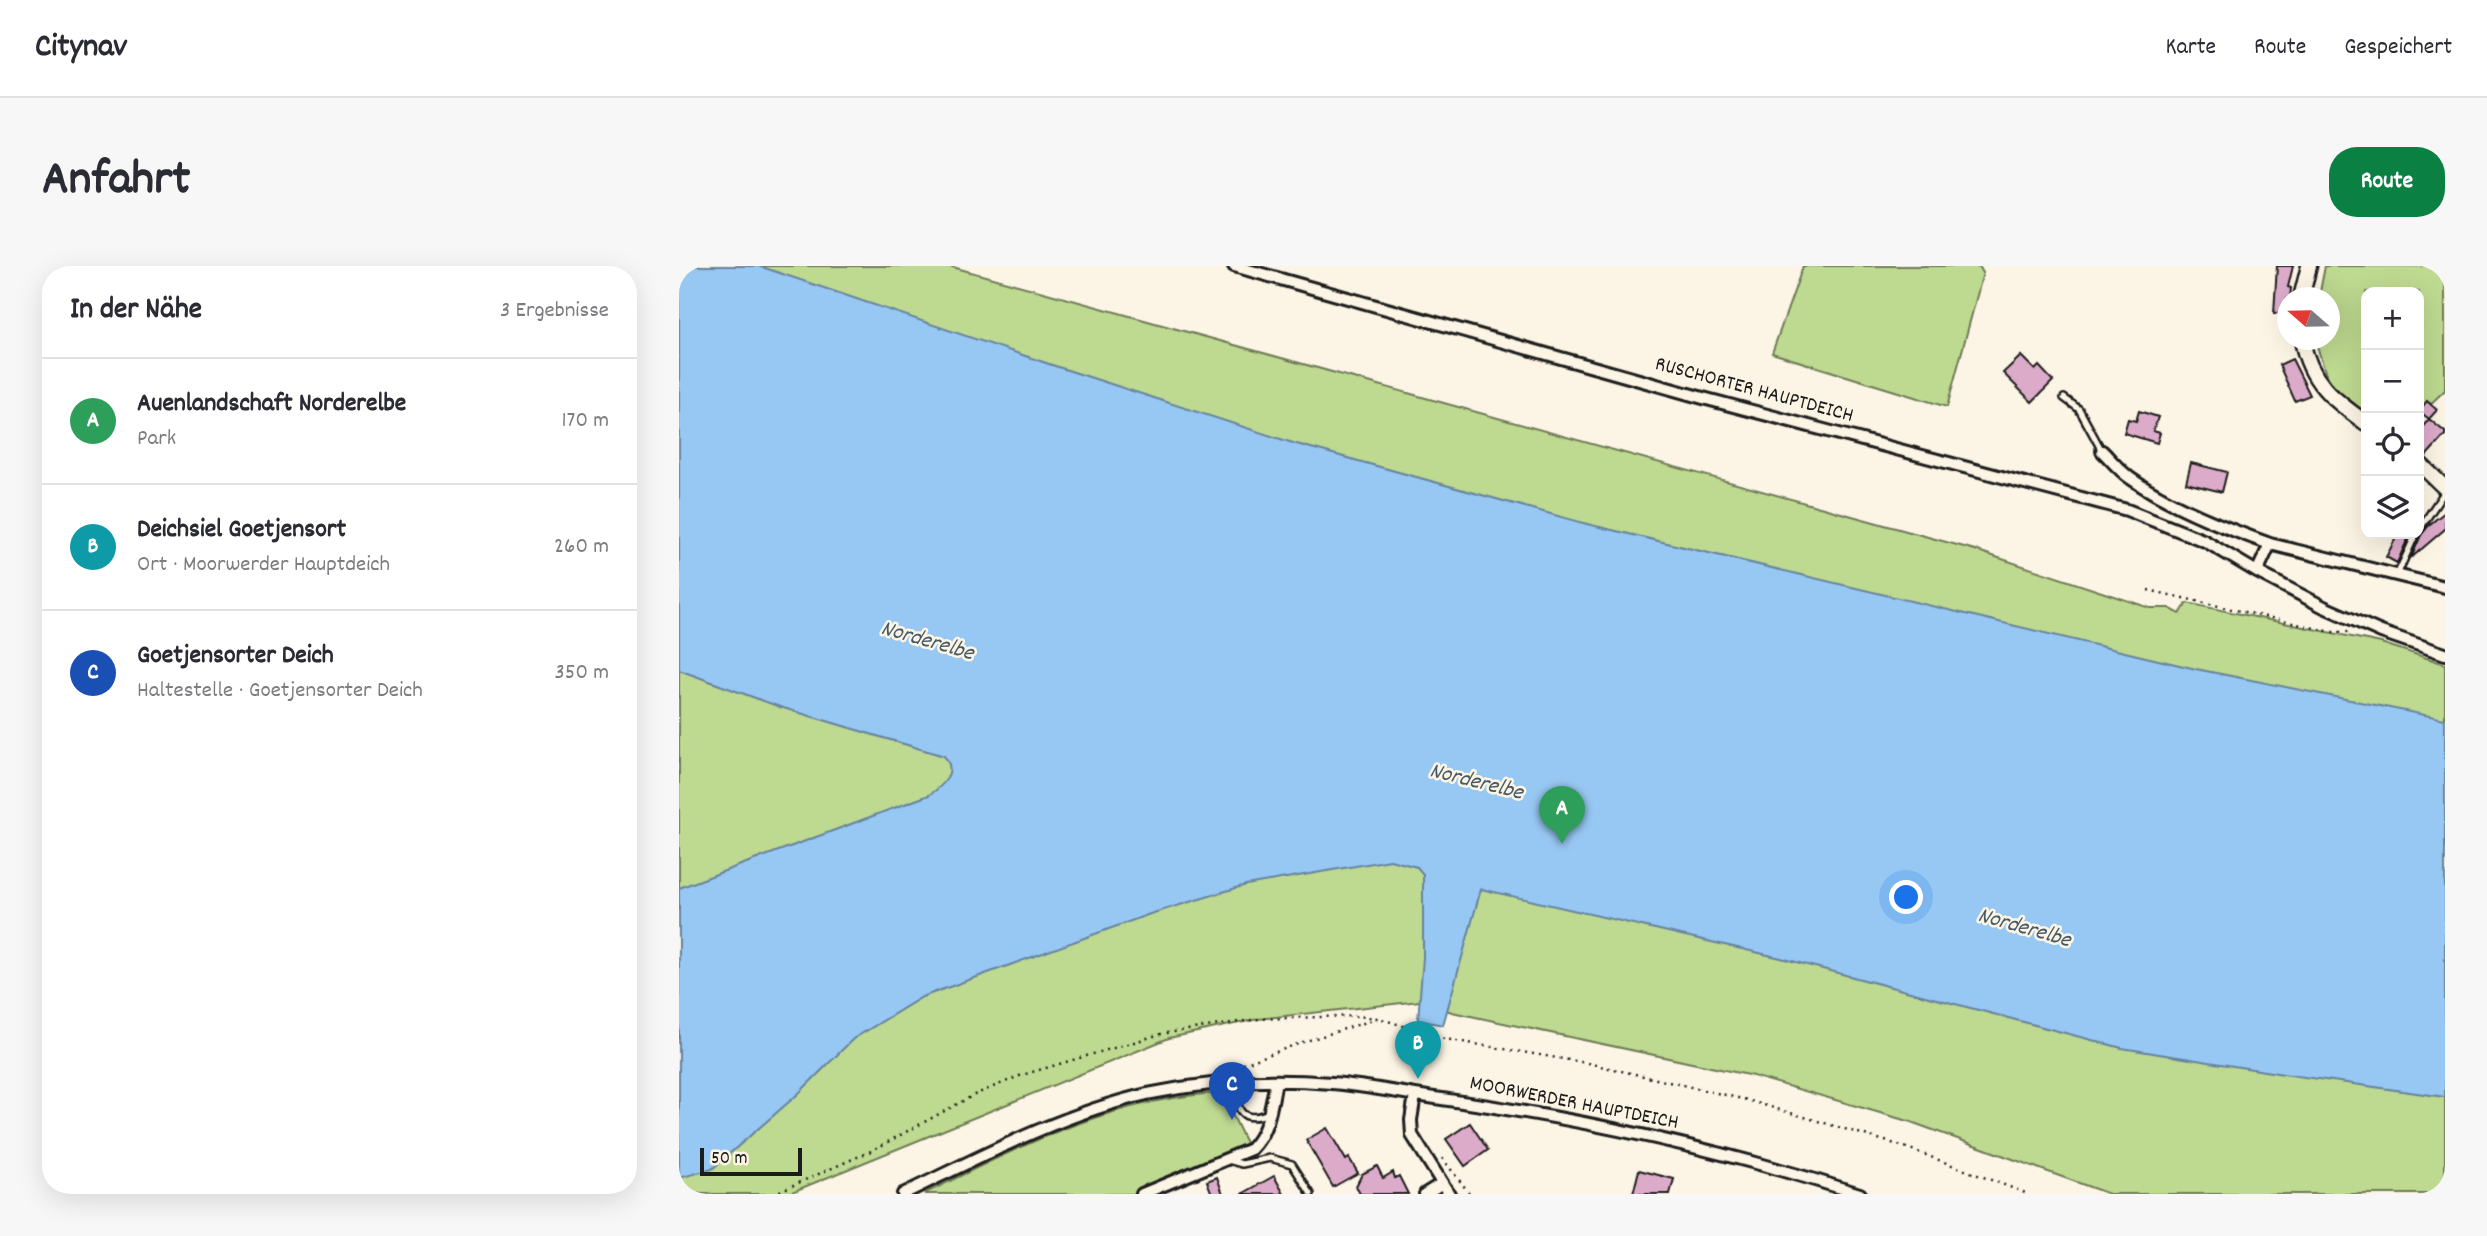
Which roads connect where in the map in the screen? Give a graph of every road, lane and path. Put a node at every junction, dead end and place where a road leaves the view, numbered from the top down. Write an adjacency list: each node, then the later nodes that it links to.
1 (1234, 266): 13 (street, RUSCHORTER HAUPTDEICH)
2 (2309, 266): 3 (street)
3 (2304, 287)
4 (2304, 350): 6 (street)
5 (2064, 398): 7 (lane)
6 (2361, 420)
7 (2102, 451): 12 (street)
8 (2424, 468): 9 (street)
9 (2445, 490): 10 (lane)
10 (2424, 523)
11 (2415, 539): 14 (lane)
12 (2270, 544): 13 (street); 14 (street)
13 (2257, 572): 18 (street, RUSCHORTER HAUPTDEICH)
14 (2397, 575): 15 (street)
15 (2445, 587)
16 (2148, 590): 17 (path)
17 (2357, 632)
18 (2445, 654)
19 (1379, 1018): 22 (path)
20 (1242, 1081): 21 (street); 22 (street); 24 (lane)
21 (1276, 1081): 23 (street, MOORWERDER HAUPTDEICH); 24 (street)
22 (1219, 1082): 27 (street)
23 (1415, 1095): 26 (street); 32 (street, MOORWERDER HAUPTDEICH)
24 (1269, 1113): 25 (street)
25 (1225, 1160): 28 (street); 29 (lane)
26 (1441, 1184): 30 (street); 31 (street)
27 (903, 1194)
28 (1142, 1194)
29 (1311, 1194)
30 (1425, 1194)
31 (1449, 1194)
32 (1860, 1194)

